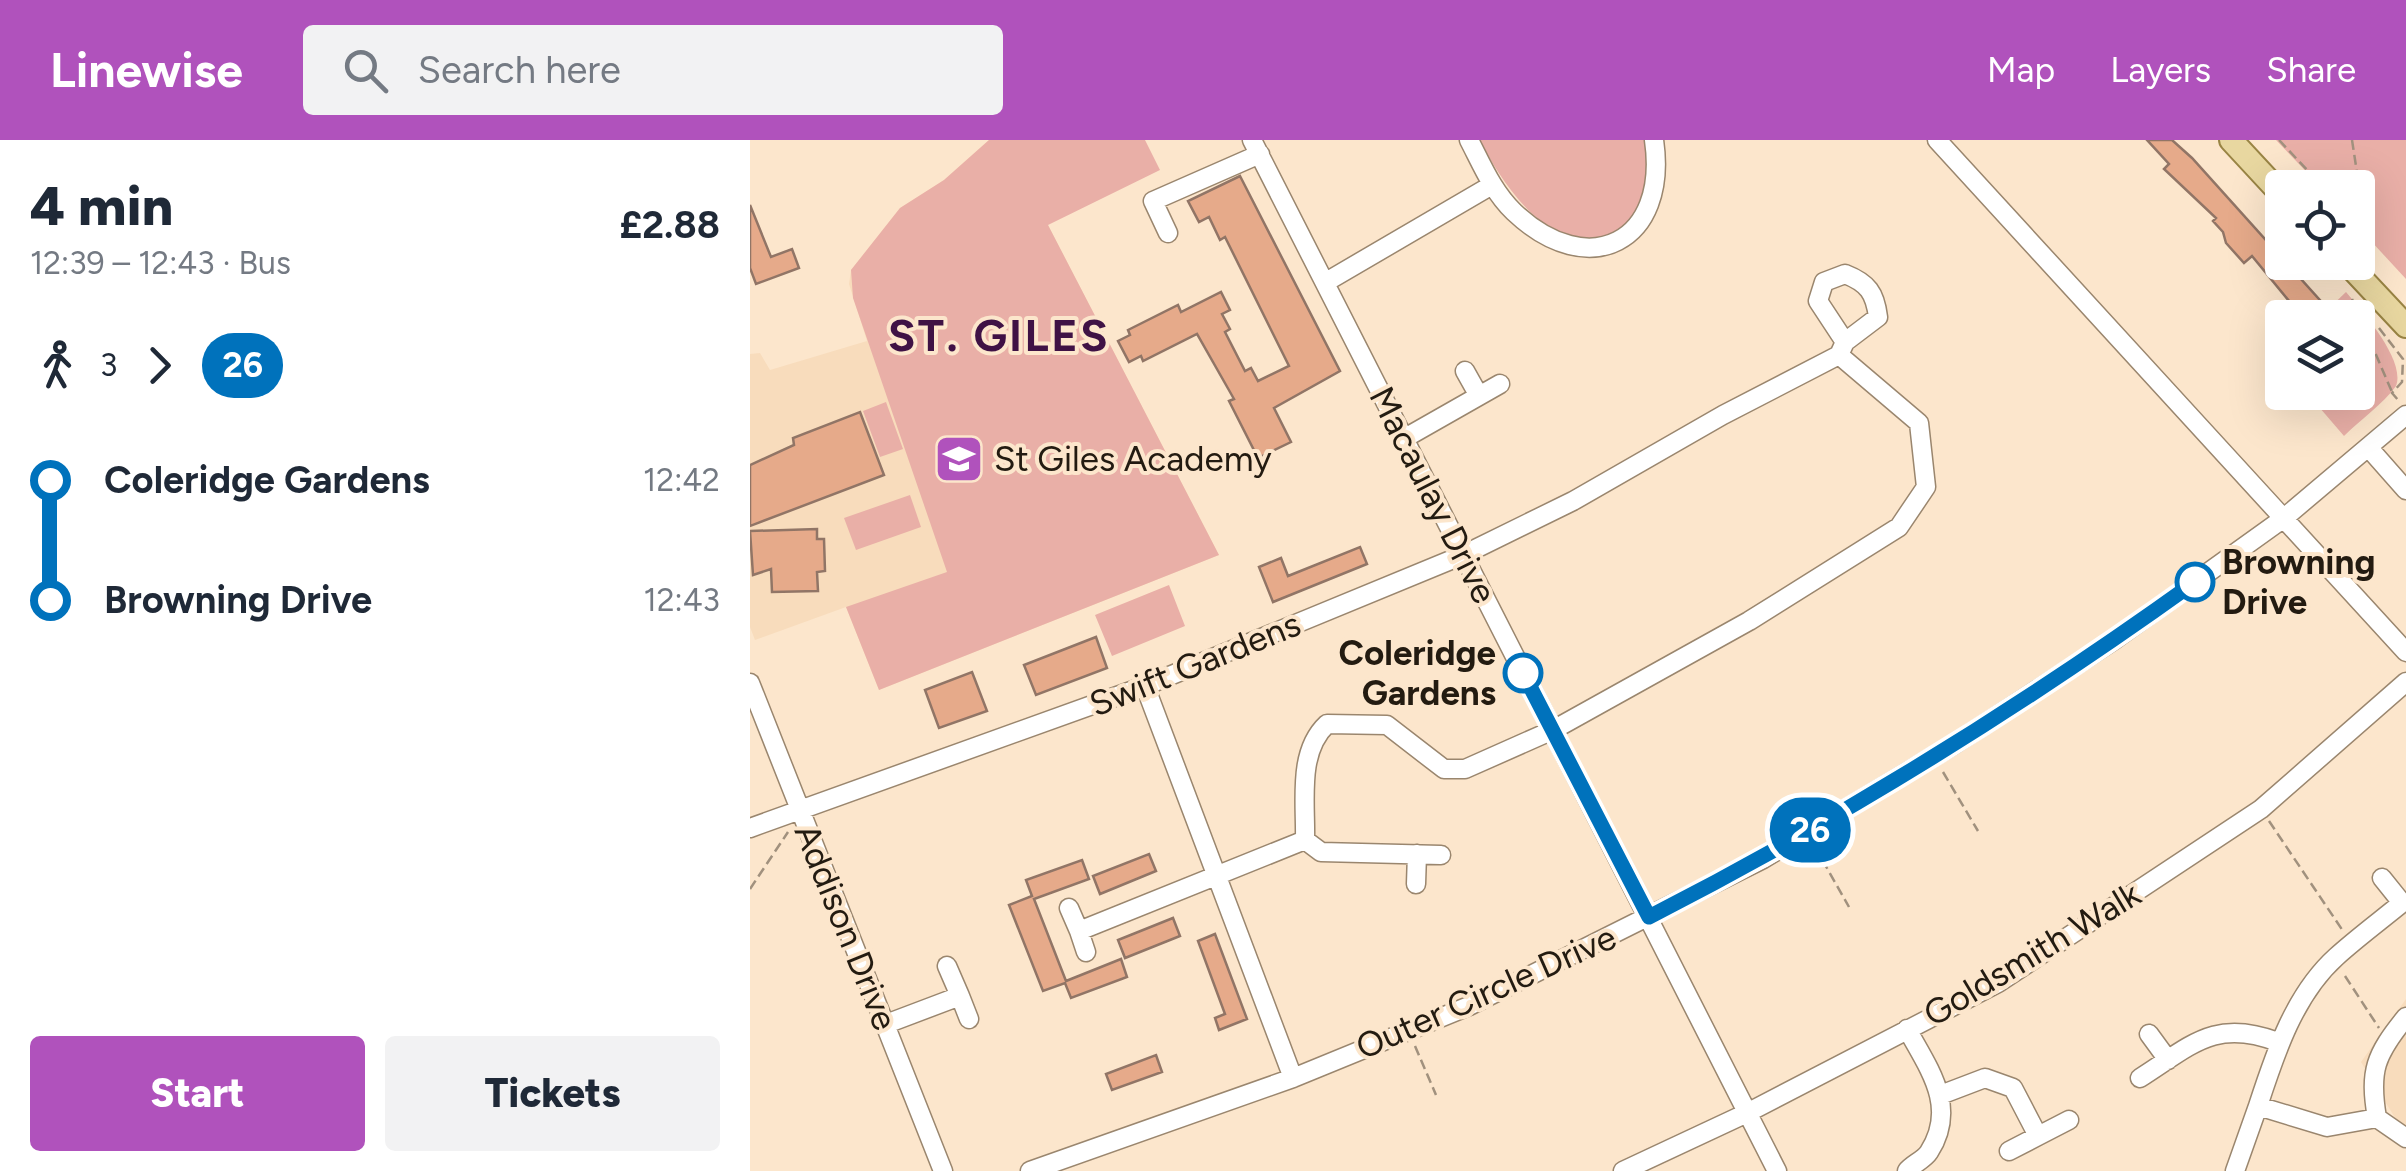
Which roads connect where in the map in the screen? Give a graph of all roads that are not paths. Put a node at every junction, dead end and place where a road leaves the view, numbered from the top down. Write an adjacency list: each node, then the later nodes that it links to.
1 (1469, 140): 7 (street)
2 (1654, 140): 7 (street)
3 (1937, 140): 19 (street)
4 (2231, 140): 6 (main road)
5 (1256, 147): 8 (street); 10 (street, Macaulay Drive)
6 (2265, 177)
7 (1492, 185): 10 (street)
8 (1168, 232)
9 (2355, 280): 11 (main road)
10 (1326, 282): 16 (street, Macaulay Drive)
11 (2406, 326)
12 (1465, 371): 14 (street)
13 (1500, 384): 14 (street)
14 (1479, 396): 16 (street)
15 (2406, 412): 17 (street, Outer Circle Drive)
16 (1405, 438): 20 (street, Macaulay Drive)
17 (2368, 447): 18 (street); 19 (street, Outer Circle Drive)
18 (2403, 481)
19 (2284, 518): 21 (street); 36 (street, Outer Circle Drive)
20 (1463, 555): 24 (street, Swift Gardens); 25 (street, Macaulay Drive); 25 (street, Swift Gardens)
21 (2406, 652)
22 (2406, 682): 43 (street, Goldsmith Walk)
23 (750, 683): 26 (street, Addison Drive)
24 (1145, 686): 26 (street, Swift Gardens); 31 (street)
25 (1553, 730): 28 (street); 36 (street, Macaulay Drive)
26 (801, 814): 27 (street, Swift Gardens); 42 (street, Addison Drive)
27 (750, 828)
28 (1304, 840): 29 (street); 31 (street)
29 (1417, 854): 30 (street); 33 (street)
30 (1441, 855)
31 (1216, 876): 37 (street); 48 (street)
32 (2382, 878): 34 (street)
33 (1416, 884)
34 (2404, 904): 46 (street)
35 (1069, 908): 37 (street)
36 (1649, 917): 48 (street, Outer Circle Drive); 52 (street, Macaulay Drive)
37 (1078, 930): 38 (street)
38 (1086, 952)
39 (947, 966): 40 (street)
40 (960, 996): 41 (street); 42 (street)
41 (969, 1019)
42 (886, 1024): 58 (street, Addison Drive)
43 (1908, 1029): 50 (street); 52 (street, Goldsmith Walk)
44 (2397, 1029): 53 (street)
45 (2149, 1034): 47 (street)
46 (2278, 1042): 47 (street); 51 (street)
47 (2168, 1060): 49 (street)
48 (1293, 1078): 59 (street, Outer Circle Drive)
49 (2140, 1078)
50 (1942, 1094): 55 (street); 62 (street)
51 (2258, 1106): 53 (street); 63 (street)
52 (1747, 1113): 60 (street, Goldsmith Walk); 61 (street, Macaulay Drive)
53 (2377, 1118): 56 (street)
54 (2069, 1120): 55 (street)
55 (2038, 1136): 57 (street)
56 (2406, 1138)
57 (2009, 1152)
58 (942, 1171)
59 (1030, 1171)
60 (1623, 1171)
61 (1777, 1171)
62 (1907, 1171)
63 (2235, 1171)

